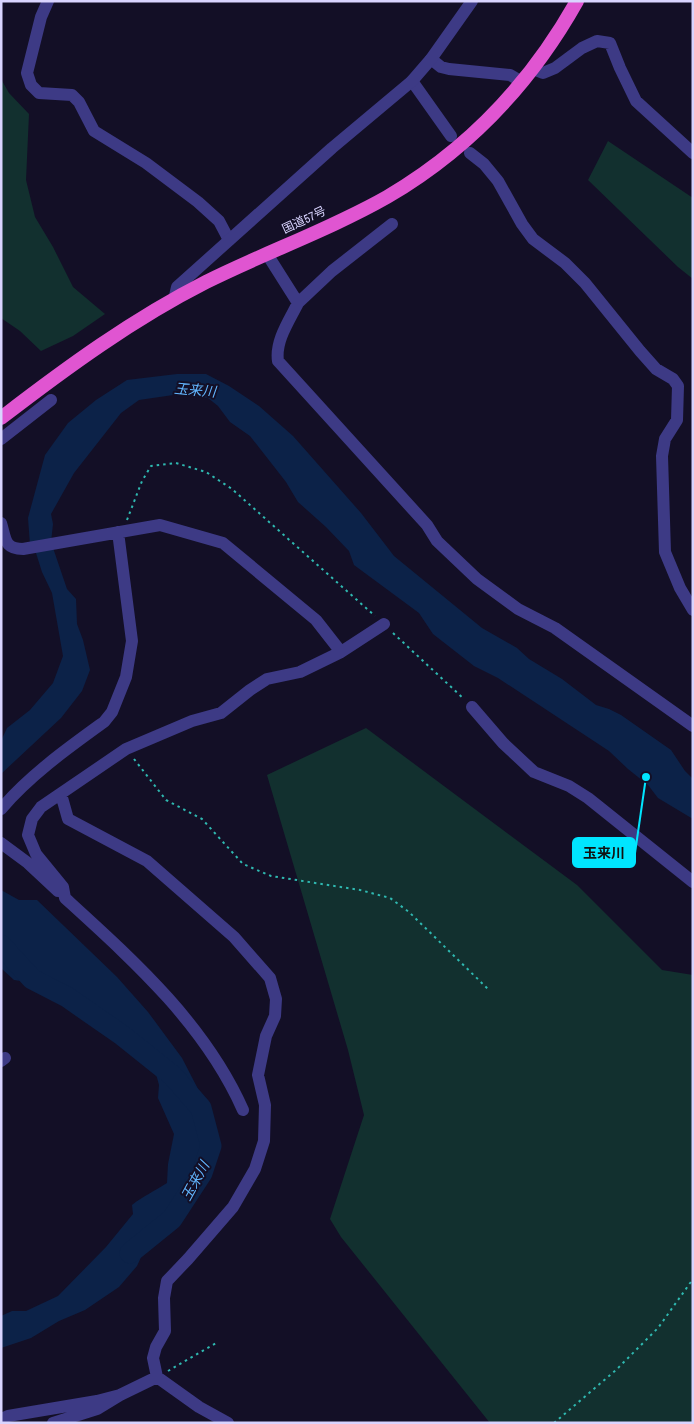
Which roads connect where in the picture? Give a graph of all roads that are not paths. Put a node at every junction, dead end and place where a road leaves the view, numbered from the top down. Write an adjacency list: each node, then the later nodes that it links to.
1 (48, 1): 12 (street)
2 (472, 1): 4 (street)
3 (577, 1): 5 (highway, 国道57号)
4 (431, 58): 6 (street); 7 (street)
5 (533, 69): 7 (highway, 国道57号); 10 (street)
6 (412, 81): 8 (street); 12 (street)
7 (522, 82): 13 (highway, 国道57号)
8 (452, 136)
9 (470, 153): 21 (street)
10 (693, 153)
11 (392, 224): 15 (street)
12 (229, 240): 14 (street)
13 (267, 254): 14 (highway, 国道57号); 15 (street)
14 (174, 300): 17 (highway, 国道57号)
15 (298, 303): 25 (street)
16 (51, 400): 18 (street)
17 (1, 418)
18 (1, 439)
19 (1, 523): 20 (street)
20 (120, 532): 23 (street); 27 (street)
21 (693, 610)
22 (384, 624): 23 (street)
23 (341, 652): 26 (street)
24 (472, 707): 29 (street)
25 (693, 726)
26 (62, 794): 30 (street); 32 (street)
27 (1, 809)
28 (1, 843): 30 (street)
29 (693, 882)
30 (66, 898): 31 (street)
31 (243, 1110)
32 (157, 1377): 33 (street); 36 (street)
33 (120, 1395): 34 (street); 35 (street)
34 (1, 1419)
35 (53, 1423)
36 (228, 1423)

